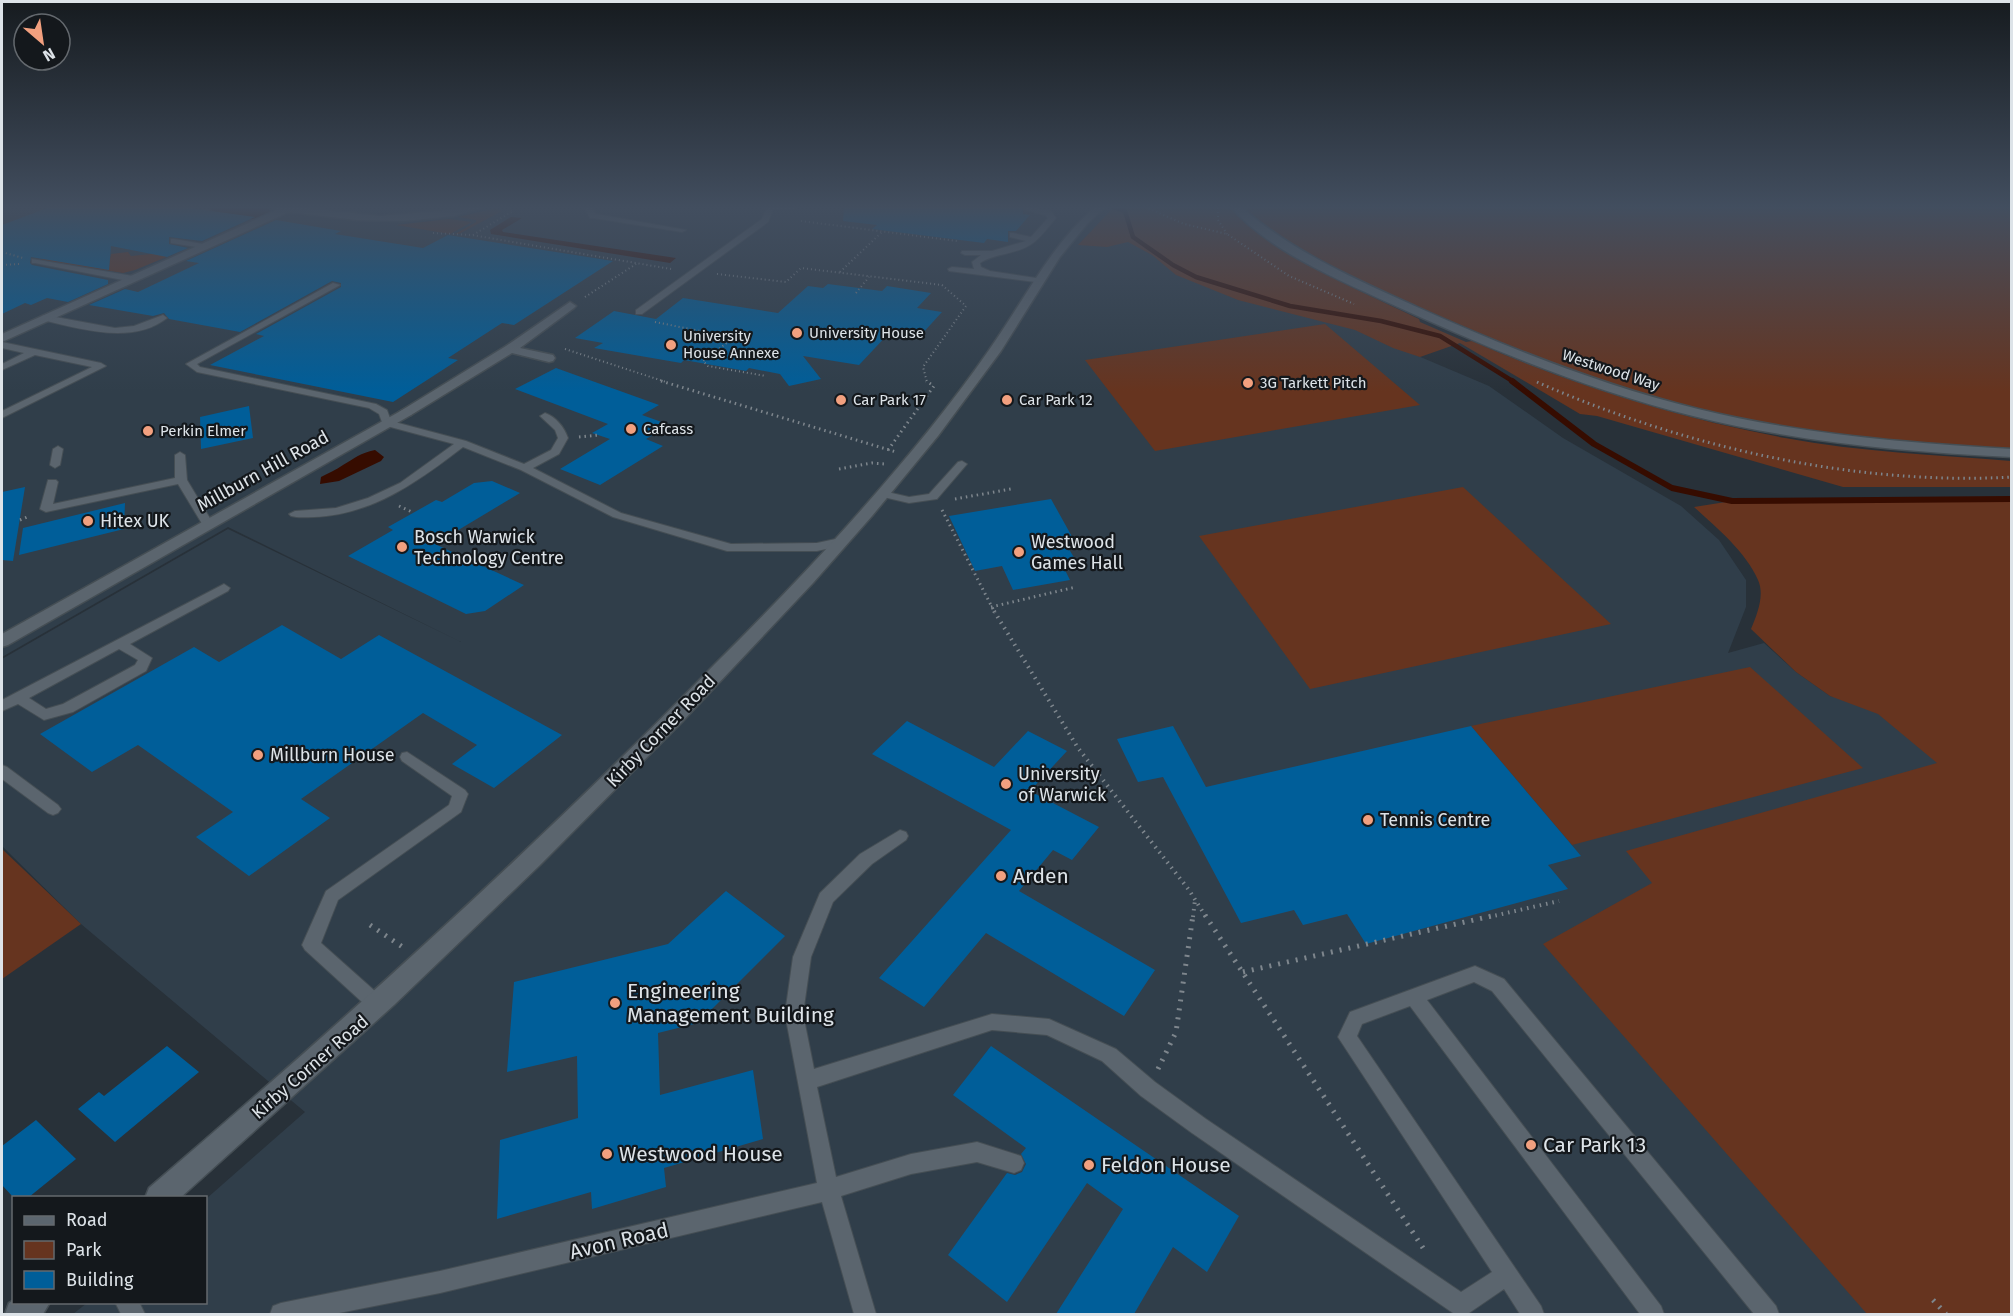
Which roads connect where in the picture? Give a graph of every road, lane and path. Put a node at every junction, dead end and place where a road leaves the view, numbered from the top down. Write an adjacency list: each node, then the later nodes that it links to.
1 (75, 268): 17 (lane)
2 (155, 268): 17 (street)
3 (629, 268): 21 (path)
4 (669, 268): 13 (path)
5 (701, 268): 13 (lane)
6 (801, 268): 13 (path)
7 (804, 268): 14 (path)
8 (844, 268): 14 (path)
9 (978, 268): 15 (lane)
10 (1049, 268): 18 (street, Kirby Corner Road)
11 (1331, 268): 39 (street, Westwood Way)
12 (952, 269): 15 (lane)
13 (696, 272): 22 (lane)
14 (839, 273): 16 (path)
15 (988, 273): 18 (lane)
16 (869, 276): 20 (path); 38 (path)
17 (133, 279): 23 (street)
18 (1040, 281): 41 (street, Kirby Corner Road)
19 (336, 285): 35 (lane)
20 (856, 293)
21 (570, 306): 27 (street, Millburn Hill Road)
22 (639, 312): 32 (path)
23 (45, 318): 24 (lane); 25 (street)
24 (163, 318)
25 (2, 338)
26 (2, 345): 29 (lane)
27 (510, 349): 30 (street); 35 (street, Millburn Hill Road)
28 (564, 349): 38 (path)
29 (33, 352): 31 (lane); 33 (lane)
30 (549, 358)
31 (2, 367)
32 (766, 376)
33 (2, 415)
34 (545, 416): 44 (lane)
35 (387, 423): 36 (lane); 52 (street, Millburn Hill Road)
36 (462, 443): 44 (lane); 51 (lane)
37 (58, 449): 43 (lane)
38 (888, 450): 41 (path)
39 (2012, 453)
40 (180, 455): 46 (lane)
41 (912, 459): 45 (path); 49 (street, Kirby Corner Road)
42 (962, 464): 50 (lane)
43 (55, 465)
44 (525, 468): 53 (lane)
45 (839, 469)
46 (181, 480): 47 (lane); 52 (lane)
47 (51, 483)
48 (1011, 489): 50 (path)
49 (883, 494): 50 (lane); 53 (street, Kirby Corner Road)
50 (936, 500): 56 (path)
51 (294, 514)
52 (208, 525): 57 (street, Millburn Hill Road)
53 (840, 542): 68 (street, Kirby Corner Road)
54 (1077, 587): 56 (path)
55 (224, 588): 58 (lane)
56 (991, 607): 65 (path)
57 (2, 641)
58 (120, 644): 59 (lane); 59 (lane)
59 (20, 698): 60 (lane)
60 (2, 706)
61 (407, 757): 71 (lane)
62 (2, 771): 63 (lane)
63 (53, 809)
64 (900, 836): 72 (lane)
65 (1195, 900): 69 (path); 73 (path)
66 (1559, 901): 69 (path)
67 (370, 925): 68 (path)
68 (425, 962): 71 (street, Kirby Corner Road)
69 (1243, 972): 77 (path)
70 (1414, 997): 78 (lane); 85 (lane); 86 (lane)
71 (379, 1006): 76 (street, Kirby Corner Road)
72 (806, 1082): 73 (lane); 75 (lane)
73 (1148, 1089): 78 (lane)
74 (1014, 1163): 75 (lane, Avon Road)
75 (829, 1190): 82 (lane, Avon Road); 83 (lane)
76 (160, 1196)
77 (1429, 1256)
78 (1506, 1275): 84 (lane)
79 (1933, 1300): 87 (path)
80 (32, 1304): 81 (street)
81 (20, 1314)
82 (281, 1314)
83 (865, 1314)
84 (1533, 1314)
85 (1653, 1314)
86 (1768, 1314)
87 (1946, 1314)

